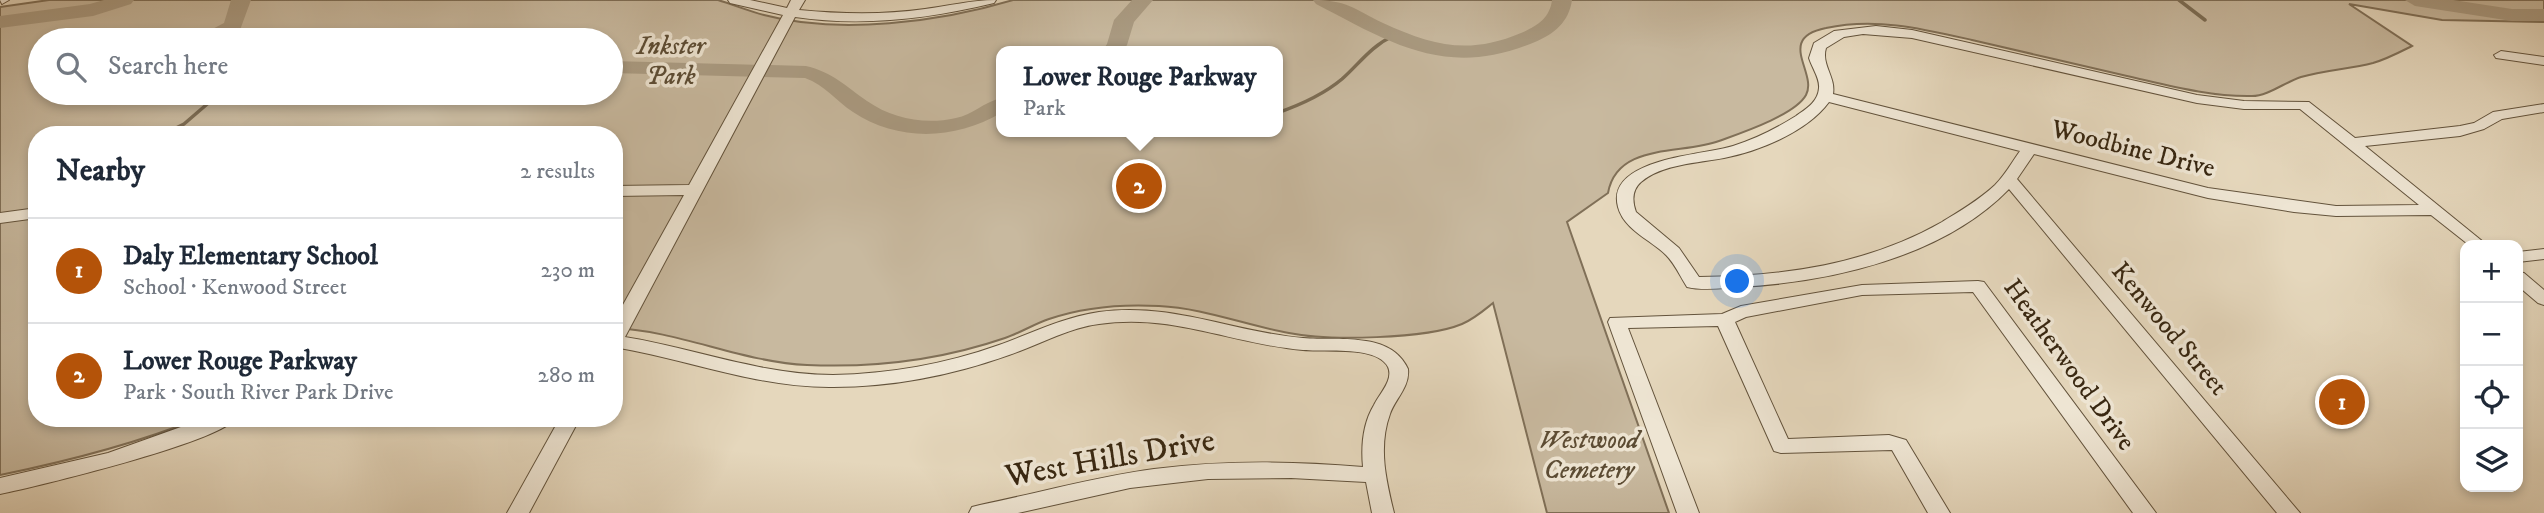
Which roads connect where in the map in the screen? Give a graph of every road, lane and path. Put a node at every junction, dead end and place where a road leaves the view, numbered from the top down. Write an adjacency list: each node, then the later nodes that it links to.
1 (735, 0): 3 (street)
2 (989, 0): 3 (street)
3 (795, 6): 11 (street)
4 (2501, 55): 5 (street)
5 (2544, 61)
6 (1825, 97): 8 (street); 9 (street, Woodbine Drive); 10 (street)
7 (2544, 108): 8 (street)
8 (2353, 143): 13 (street)
9 (2029, 149): 10 (street); 13 (street, Woodbine Drive)
10 (2009, 179): 34 (street, Kenwood Street)
11 (694, 190): 12 (street); 22 (street)
12 (623, 191)
13 (2436, 210): 16 (street)
14 (28, 214): 15 (street)
15 (0, 218)
16 (2473, 240)
17 (2544, 254): 18 (street)
18 (2523, 256)
19 (2523, 281): 20 (street)
20 (2544, 299)
21 (1725, 320): 31 (street, Heatherwood Drive); 32 (street); 33 (street, Heatherwood Drive)
22 (623, 323)
23 (623, 342): 26 (street)
24 (202, 427): 27 (street)
25 (565, 427): 28 (street)
26 (1376, 475): 29 (street, West Hills Drive); 30 (street)
27 (0, 486)
28 (518, 513)
29 (980, 513)
30 (1383, 513)
31 (1688, 513)
32 (1939, 513)
33 (2145, 513)
34 (2289, 513)

